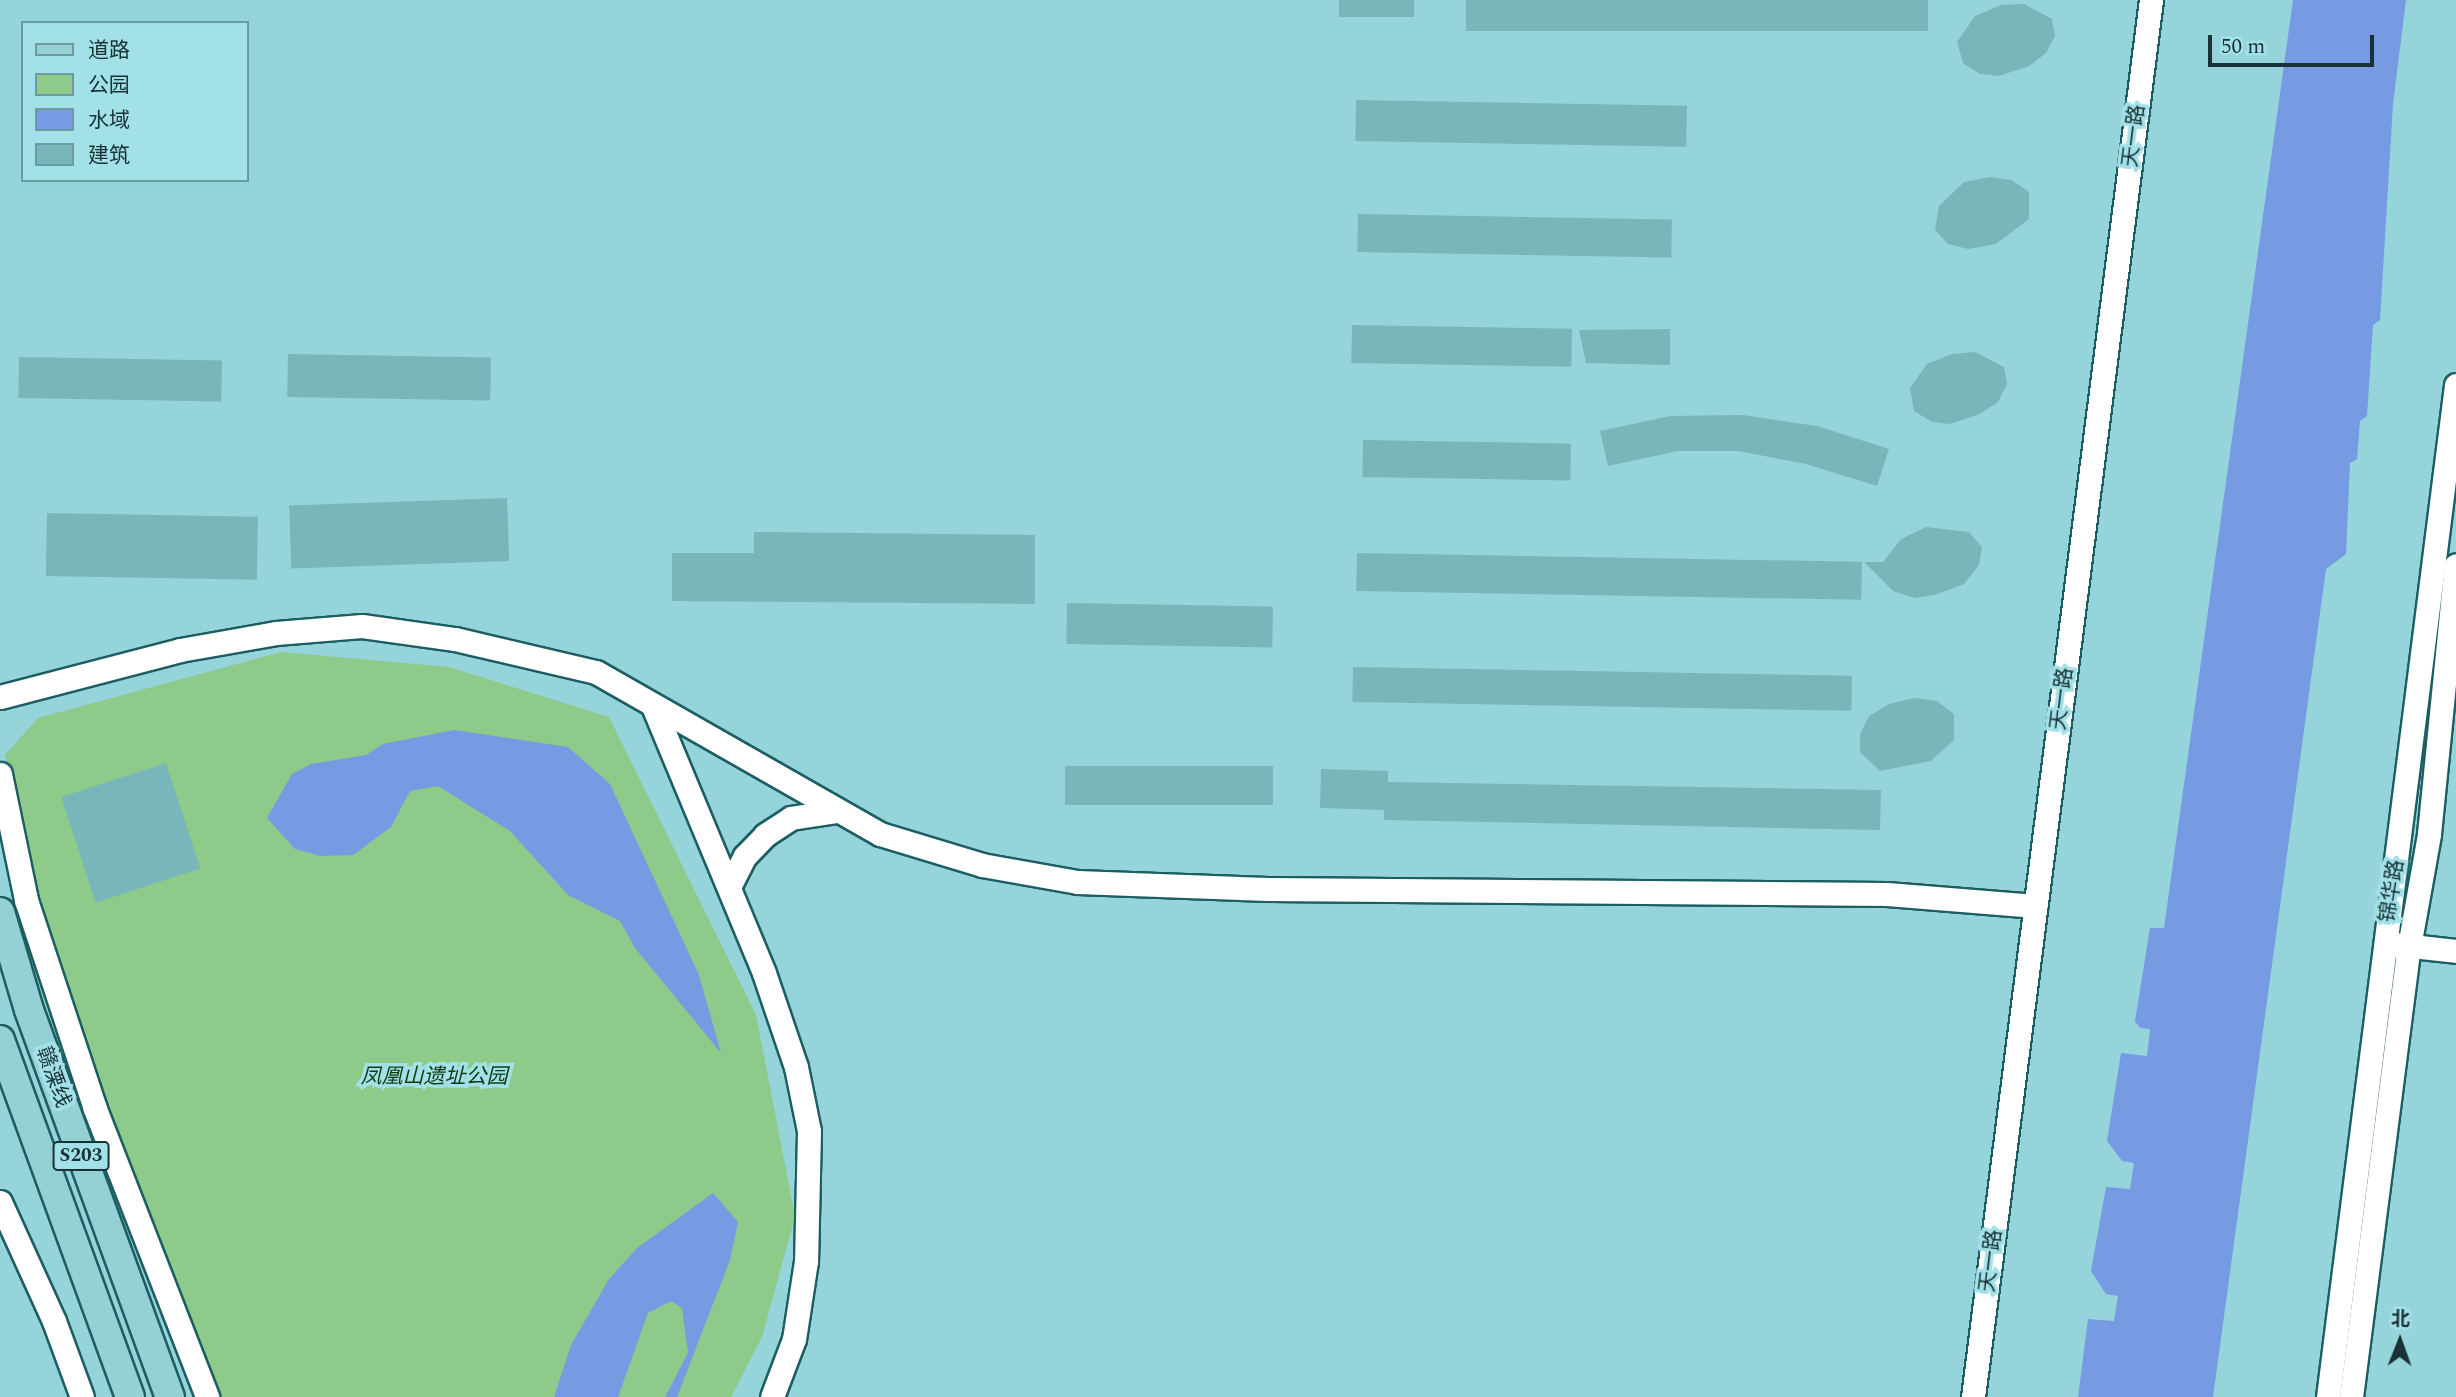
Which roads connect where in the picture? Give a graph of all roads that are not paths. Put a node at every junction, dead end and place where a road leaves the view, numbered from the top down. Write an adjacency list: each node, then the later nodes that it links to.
1 (2151, 0): 9 (street, 天一路)
2 (2456, 385): 11 (street, 锦华路)
3 (2456, 565): 12 (street, 锦华路)
4 (0, 697): 5 (street)
5 (653, 706): 7 (street); 8 (street)
6 (0, 774): 19 (street)
7 (837, 811): 8 (street); 9 (street)
8 (729, 887): 20 (street)
9 (2036, 906): 21 (street, 天一路)
10 (0, 912): 18 (main road, 赣溧线 / S203)
11 (2383, 942): 12 (street); 22 (street, 锦华路)
12 (2409, 946): 13 (street); 23 (street, 锦华路)
13 (2456, 951)
14 (0, 1040): 17 (main road, 赣溧线 / S203)
15 (0, 1202): 16 (street)
16 (82, 1397)
17 (130, 1397)
18 (170, 1397)
19 (207, 1397)
20 (772, 1397)
21 (1973, 1397)
22 (2328, 1397)
23 (2351, 1397)

